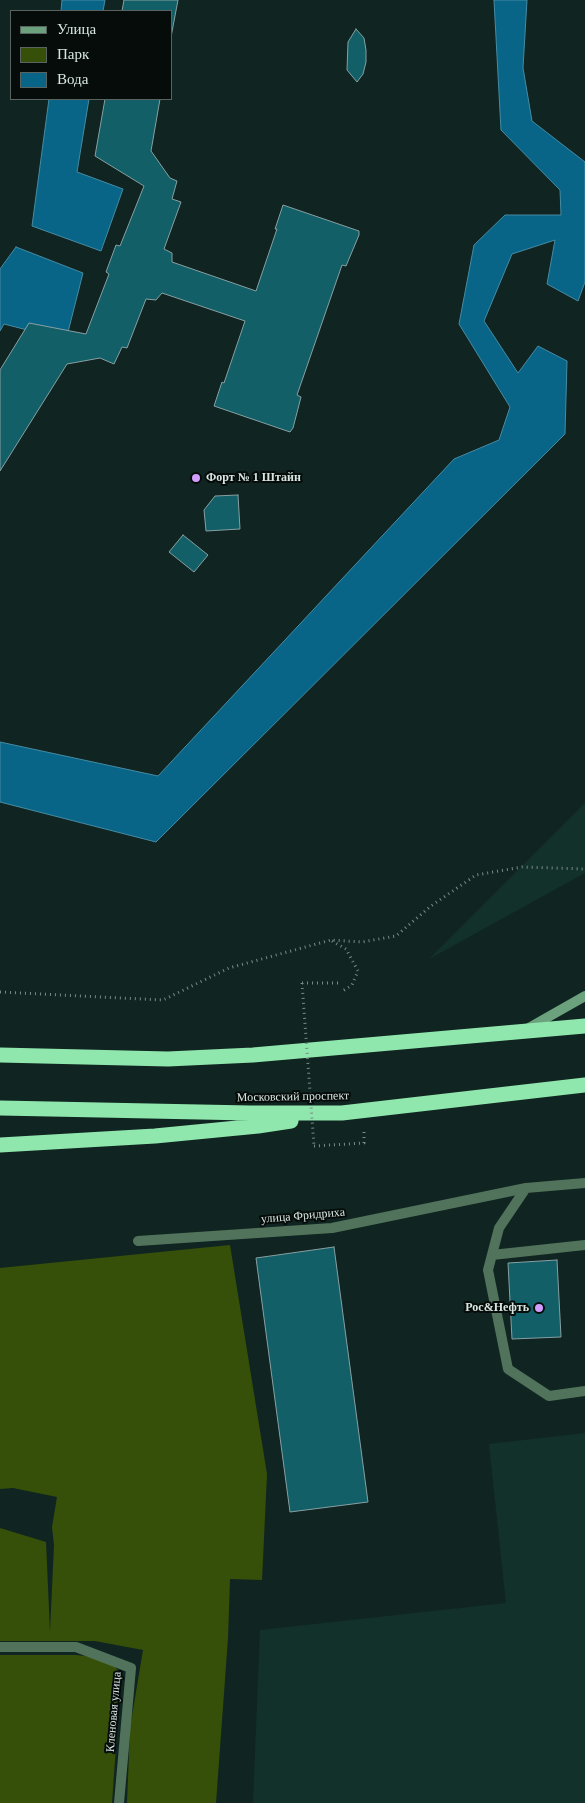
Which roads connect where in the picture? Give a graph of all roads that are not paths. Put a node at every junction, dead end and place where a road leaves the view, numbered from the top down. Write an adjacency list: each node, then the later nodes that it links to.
1 (585, 996): 3 (main road)
2 (585, 1026): 3 (highway)
3 (520, 1033): 4 (highway)
4 (0, 1055)
5 (585, 1085): 7 (highway, Московский проспект)
6 (0, 1108): 7 (highway, Московский проспект)
7 (342, 1113): 8 (highway)
8 (0, 1145)
9 (585, 1183): 10 (lane, улица Фридриха)
10 (526, 1188): 11 (lane, улица Фридриха); 13 (lane)
11 (138, 1241)
12 (585, 1245): 13 (lane)
13 (492, 1255): 14 (lane)
14 (585, 1391)
15 (0, 1647): 16 (lane, Кленовая улица)
16 (119, 1803)

